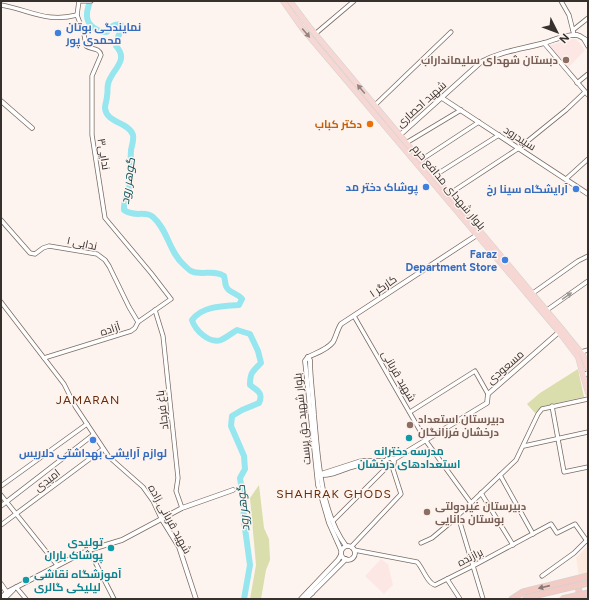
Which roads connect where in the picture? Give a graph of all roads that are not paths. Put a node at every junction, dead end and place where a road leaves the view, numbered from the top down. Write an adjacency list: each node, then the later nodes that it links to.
1 (81, 1): 2 (street); 8 (street, ندایی۳)
2 (91, 1)
3 (283, 1): 29 (main road, بلوار شهدای مدافع حرم, one-way to 29)
4 (290, 1): 12 (main road, بلوار شهدای مدافع حرم)
5 (354, 1): 12 (street)
6 (561, 1): 11 (street)
7 (1, 5): 8 (street)
8 (77, 15): 41 (street, ندایی۳)
9 (588, 18): 11 (street)
10 (451, 32): 21 (street)
11 (573, 33): 13 (street); 14 (street, شهید احصاری)
12 (315, 34): 21 (main road, بلوار شهدای مدافع حرم, one-way to 12)
13 (586, 40): 15 (street)
14 (544, 43): 17 (street); 19 (street, شهید احصاری)
15 (588, 46)
16 (588, 74): 17 (street)
17 (577, 83): 18 (street)
18 (587, 93): 28 (street)
19 (442, 98): 22 (street, سپیدرود); 25 (street, شهید احصاری)
20 (1, 101): 24 (street)
21 (374, 106): 25 (main road, بلوار شهدای مدافع حرم)
22 (461, 110): 23 (street, سپیدرود); 27 (street)
23 (479, 122): 26 (street, سپیدرود); 31 (street)
24 (32, 128)
25 (400, 135): 27 (main road, بلوار شهدای مدافع حرم)
26 (499, 135): 28 (street, سپیدرود); 32 (street)
27 (406, 143): 29 (main road, بلوار شهدای مدافع حرم)
28 (519, 148): 33 (street, سپیدرود); 35 (street)
29 (411, 153): 31 (main road, بلوار شهدای مدافع حرم); 37 (main road, بلوار شهدای مدافع حرم)
30 (588, 159): 33 (street)
31 (421, 160): 32 (main road, بلوار شهدای مدافع حرم)
32 (434, 176): 35 (main road, بلوار شهدای مدافع حرم)
33 (566, 179): 34 (street, سپیدرود)
34 (587, 191)
35 (449, 194): 40 (main road, بلوار شهدای مدافع حرم)
36 (1, 220): 46 (street, ندایی ۱)
37 (477, 235): 45 (street, کارگر ۱); 47 (main road, بلوار شهدای مدافع حرم)
38 (588, 256): 40 (street)
39 (588, 281): 44 (street, one-way to 39)
40 (533, 293): 44 (main road, بلوار شهدای مدافع حرم)
41 (170, 299): 43 (street, آزاده)
42 (1, 302): 51 (street, شهید قربانی زاده)
43 (155, 310): 46 (street, آزاده); 78 (street, باغ فرجاد)
44 (547, 310): 49 (main road, بلوار شهدای مدافع حرم)
45 (354, 316): 50 (street, کارگر ۱); 58 (street, شهید قربانی)
46 (138, 322): 51 (street, آزاده)
47 (558, 332): 53 (main road, بلوار شهدای مدافع حرم); 55 (street, مسعودی)
48 (588, 350): 49 (street)
49 (581, 352): 52 (main road, بلوار شهدای مدافع حرم)
50 (308, 357): 69 (street, بلوار شهید حق پرست)
51 (44, 358): 59 (street, شهید قربانی زاده)
52 (588, 368)
53 (586, 374): 54 (main road, بلوار شهدای مدافع حرم)
54 (588, 393)
55 (488, 394): 58 (street); 63 (street, مسعودی)
56 (588, 399): 57 (street)
57 (552, 406): 62 (street); 64 (street)
58 (410, 412): 63 (street, شهید قربانی)
59 (87, 424): 61 (street, شهید قربانی زاده); 71 (street)
60 (588, 432): 62 (street)
61 (93, 435): 65 (street, شهید قربانی زاده); 75 (street)
62 (559, 438): 64 (street); 68 (street)
63 (426, 441): 66 (street); 76 (street, شهید قربانی)
64 (524, 446): 70 (street)
65 (103, 449): 80 (street, امیدی); 82 (street, شهید قربانی زاده)
66 (394, 460): 67 (street); 67 (street)
67 (388, 464): 69 (street); 83 (street); 89 (street)
68 (588, 467)
69 (319, 475): 79 (street, بلوار شهید حق پرست)
70 (500, 475): 73 (street); 85 (street)
71 (1, 486)
72 (233, 490): 78 (street)
73 (481, 493): 76 (street); 88 (street)
74 (1, 495): 75 (street)
75 (6, 502): 77 (street); 80 (street)
76 (471, 503): 81 (street)
77 (1, 506)
78 (182, 508): 82 (street)
79 (327, 510): 83 (street, بلوار شهید حق پرست); 91 (street, بلوار شهید حق پرست)
80 (16, 514): 84 (street, امیدی); 93 (street)
81 (458, 516): 87 (street); 94 (street)
82 (161, 518): 90 (street); 110 (street, شهید قربانی زاده)
83 (333, 521): 89 (street, بلوار شهید حق پرست)
84 (1, 525)
85 (533, 534): 86 (street, برازنده); 88 (street, برازنده)
86 (587, 540): 95 (street, برازنده)
87 (421, 543)
88 (513, 545): 94 (street, برازنده)
89 (350, 548): 91 (street); 92 (street); 97 (street, برازنده)
90 (89, 550): 93 (street); 109 (street)
91 (341, 553): 92 (street); 102 (street)
92 (346, 559): 102 (street)
93 (57, 565): 101 (street)
94 (473, 566): 97 (street, برازنده); 114 (street)
95 (542, 576)
96 (588, 576): 98 (highway)
97 (447, 579): 113 (street)
98 (577, 579): 115 (highway, one-way to 115); 117 (highway)
99 (588, 583): 106 (highway, bridge)
100 (1, 584): 103 (street)
101 (16, 586): 103 (street); 108 (street)
102 (310, 592): 111 (street); 112 (street)
103 (8, 593): 105 (street); 107 (street)
104 (588, 593): 116 (highway, bridge)
105 (1, 598)
106 (523, 598)
107 (4, 599)
108 (26, 599)
109 (114, 599)
110 (196, 599)
111 (301, 599)
112 (306, 599)
113 (460, 599)
114 (483, 599)
115 (512, 599)
116 (562, 599)
117 (577, 599)

